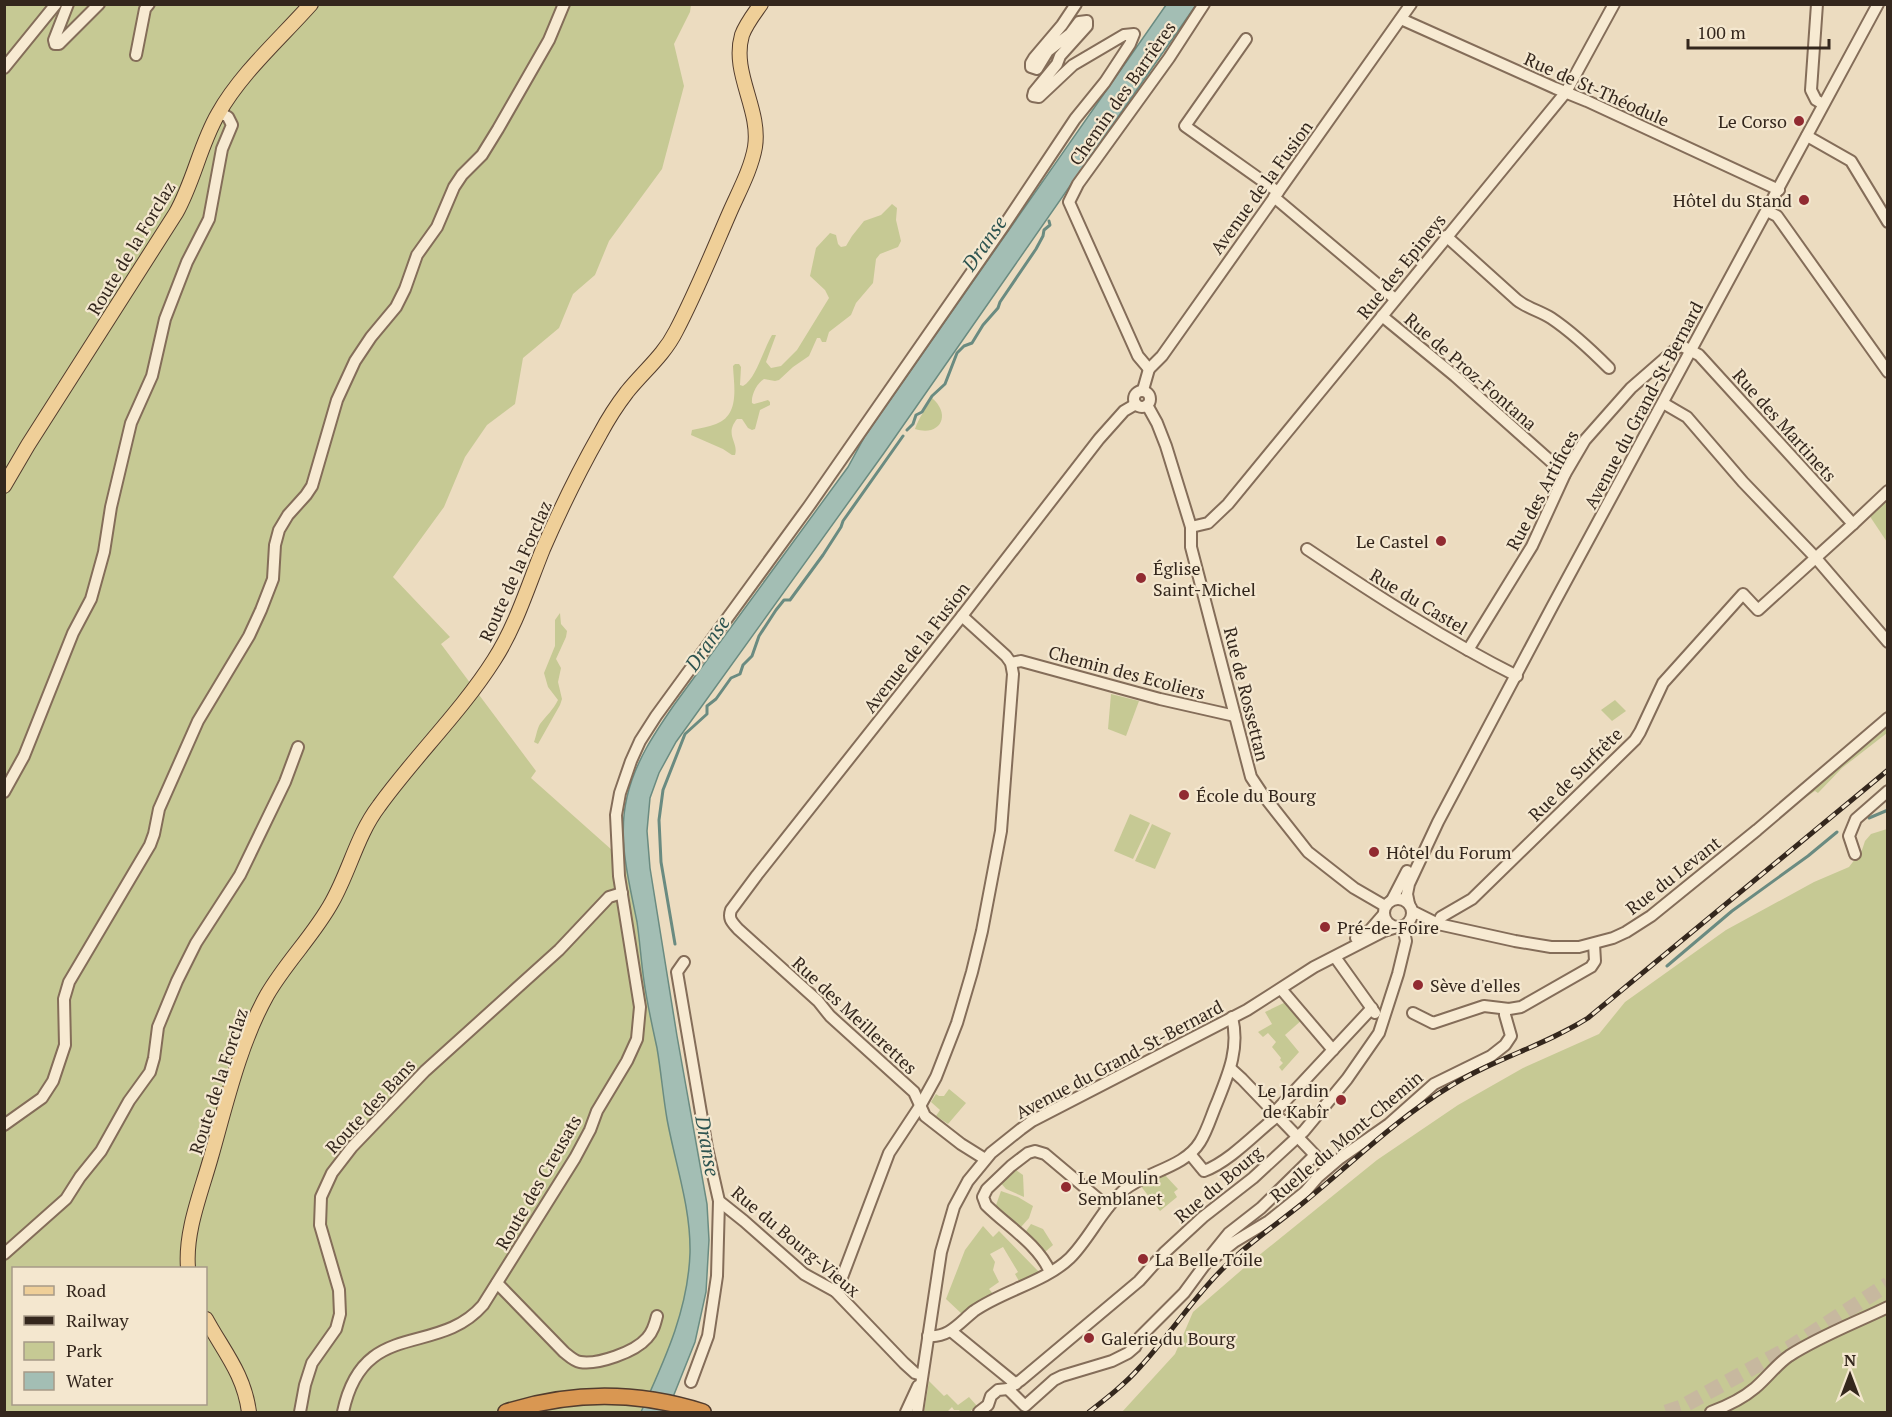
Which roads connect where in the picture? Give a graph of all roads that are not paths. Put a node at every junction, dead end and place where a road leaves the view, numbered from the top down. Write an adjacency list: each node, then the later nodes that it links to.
1 (56, 4): 17 (street)
2 (68, 4): 3 (street)
3 (99, 4)
4 (149, 4): 16 (street)
5 (311, 4): 20 (main road, Route de la Forclaz)
6 (564, 4): 74 (street)
7 (760, 4): 82 (main road, Route de la Forclaz)
8 (1076, 4): 54 (street, Route des Creusats)
9 (1204, 4): 31 (street, Chemin des Barrières)
10 (1411, 4): 14 (street, Avenue de la Fusion)
11 (1614, 4): 18 (street, Rue des Epineys)
12 (1817, 4): 19 (street)
13 (1878, 4): 19 (street, Avenue du Grand-St-Bernard)
14 (1401, 19): 18 (street, Rue de St-Théodule); 23 (street, Avenue de la Fusion)
15 (1246, 39): 23 (street)
16 (136, 55)
17 (4, 68)
18 (1566, 92): 22 (street, Rue de St-Théodule); 26 (street, Rue des Epineys)
19 (1823, 104): 21 (street, Avenue du Grand-St-Bernard)
20 (219, 112): 36 (main road, Route de la Forclaz); 51 (street)
21 (1807, 136): 22 (street, Avenue du Grand-St-Bernard); 25 (street)
22 (1779, 190): 24 (street, Avenue du Grand-St-Bernard)
23 (1276, 194): 27 (street); 31 (street, Avenue de la Fusion)
24 (1767, 211): 29 (street, Avenue du Grand-St-Bernard); 32 (street)
25 (1887, 222)
26 (1446, 236): 27 (street, Rue des Epineys); 30 (street)
27 (1395, 299): 28 (street, Rue des Epineys)
28 (1382, 316): 35 (street, Rue de Proz-Fontana); 39 (street, Rue des Epineys)
29 (1692, 350): 33 (street, Avenue du Grand-St-Bernard); 35 (street, Rue des Artifices); 38 (street, Rue des Martinets)
30 (1609, 368)
31 (1149, 369): 34 (street, Avenue de la Fusion)
32 (1887, 372)
33 (1664, 403): 41 (street); 46 (street, Avenue du Grand-St-Bernard)
34 (1141, 405): 39 (street, Rue de Rossettan); 42 (street, Avenue de la Fusion)
35 (1565, 474): 44 (street, Rue des Artifices)
36 (4, 486)
37 (1887, 491): 38 (street)
38 (1853, 524): 41 (street)
39 (1191, 527): 47 (street, Rue de Rossettan)
40 (1307, 549): 44 (street, Rue du Castel)
41 (1815, 557): 43 (street); 58 (street, Rue de Surfrête)
42 (962, 616): 45 (street); 57 (street, Avenue de la Fusion)
43 (1887, 642)
44 (1468, 650): 46 (street, Rue du Castel)
45 (1011, 663): 47 (street, Chemin des Ecoliers); 72 (street)
46 (1517, 676): 52 (street, Avenue du Grand-St-Bernard)
47 (1234, 716): 55 (street, Rue de Rossettan)
48 (1887, 718): 60 (street, Rue du Levant)
49 (298, 747): 80 (street)
50 (1887, 790): 53 (street)
51 (4, 792)
52 (1438, 822): 55 (street, Avenue du Grand-St-Bernard); 56 (street, Avenue du Grand-St-Bernard)
53 (1855, 854)
54 (622, 893): 84 (street, Route des Creusats); 95 (street, Route des Bans)
55 (1387, 907): 56 (street); 59 (street); 63 (street, Avenue du Grand-St-Bernard)
56 (1410, 908): 58 (street, Rue du Levant); 59 (street)
57 (729, 916): 72 (street, Rue des Meillerettes)
58 (1437, 924): 59 (street, Rue du Levant); 60 (street, Rue du Levant)
59 (1402, 926): 61 (street, Avenue du Grand-St-Bernard); 69 (street, Rue du Bourg)
60 (1594, 944): 66 (street)
61 (1335, 957): 63 (street, Avenue du Grand-St-Bernard); 65 (street)
62 (684, 962): 78 (street, Rue du Bourg-Vieux)
63 (1314, 967): 64 (street, Avenue du Grand-St-Bernard)
64 (1281, 989): 68 (street, Avenue du Grand-St-Bernard); 70 (street)
65 (1372, 1008): 69 (street); 70 (street)
66 (1505, 1009): 67 (street); 81 (street, Ruelle du Mont-Chemin)
67 (1413, 1013)
68 (1232, 1017): 71 (street); 77 (street, Avenue du Grand-St-Bernard)
69 (1381, 1024): 75 (street, Rue du Bourg)
70 (1333, 1050): 73 (street)
71 (1230, 1069): 73 (street); 76 (street)
72 (920, 1106): 77 (street, Rue des Meillerettes); 85 (street)
73 (1275, 1114): 75 (street); 76 (street)
74 (4, 1125)
75 (1298, 1137): 81 (street, Ruelle du Mont-Chemin); 93 (street, Rue du Bourg)
76 (1190, 1154): 79 (street)
77 (985, 1159): 90 (street, Avenue du Grand-St-Bernard)
78 (719, 1201): 85 (street, Rue du Bourg-Vieux); 92 (street)
79 (1108, 1207): 83 (street); 83 (street)
80 (4, 1254)
81 (1209, 1259): 93 (street, Ruelle du Mont-Chemin)
82 (188, 1267)
83 (1050, 1272): 89 (street)
84 (497, 1283): 87 (street); 96 (street, Route des Creusats)
85 (835, 1291): 91 (street, Rue du Bourg-Vieux)
86 (1887, 1307): 102 (street)
87 (657, 1316)
88 (207, 1321): 94 (main road)
89 (951, 1331): 90 (street); 93 (street)
90 (928, 1336): 91 (street, Avenue du Grand-St-Bernard)
91 (921, 1378): 99 (street, Avenue du Grand-St-Bernard); 100 (street, Avenue du Grand-St-Bernard)
92 (691, 1382)
93 (1012, 1387): 101 (street, Rue du Bourg)
94 (249, 1413)
95 (300, 1413)
96 (343, 1413)
97 (506, 1413): 98 (highway)
98 (703, 1413)
99 (906, 1413)
100 (917, 1413)
101 (979, 1413)
102 (1711, 1413)

